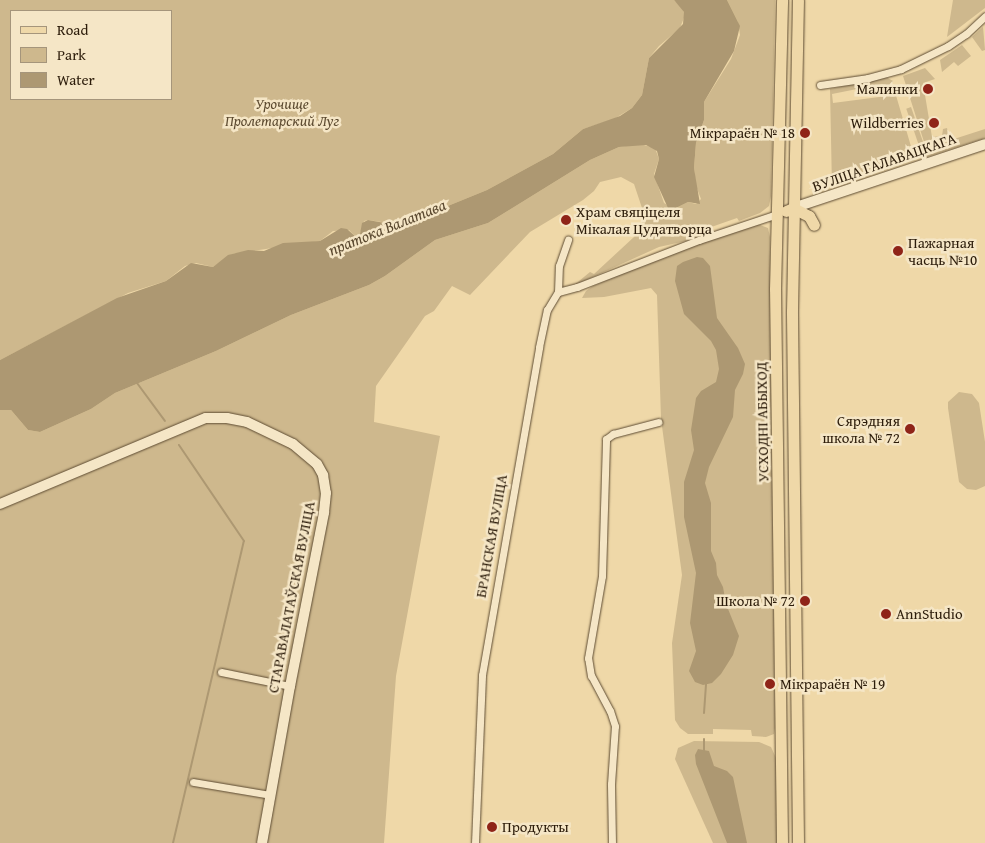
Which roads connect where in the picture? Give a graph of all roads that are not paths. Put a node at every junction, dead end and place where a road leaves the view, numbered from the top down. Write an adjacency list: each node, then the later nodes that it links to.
1 (782, 0): 7 (main road, УСХОДНІ АБЫХОД)
2 (798, 0): 6 (main road, УСХОДНІ АБЫХОД)
3 (985, 16): 4 (street)
4 (820, 85)
5 (985, 144): 6 (street, ВУЛІЦА ГАЛАВАЦКАГА)
6 (793, 208): 7 (main road); 8 (main road); 21 (main road, УСХОДНІ АБЫХОД)
7 (777, 214): 10 (street); 20 (main road, УСХОДНІ АБЫХОД)
8 (814, 225)
9 (568, 240): 10 (street, БРАНСКАЯ ВУЛІЦА)
10 (558, 292): 18 (street, БРАНСКАЯ ВУЛІЦА)
11 (658, 422): 19 (street)
12 (0, 504): 14 (street, СТАРАВАЛАТАЎСКАЯ ВУЛІЦА)
13 (221, 672): 14 (street)
14 (290, 686): 16 (street, СТАРАВАЛАТАЎСКАЯ ВУЛІЦА)
15 (193, 782): 16 (street)
16 (271, 795): 17 (street, СТАРАВАЛАТАЎСКАЯ ВУЛІЦА)
17 (262, 843)
18 (475, 843)
19 (612, 843)
20 (782, 843)
21 (798, 843)

